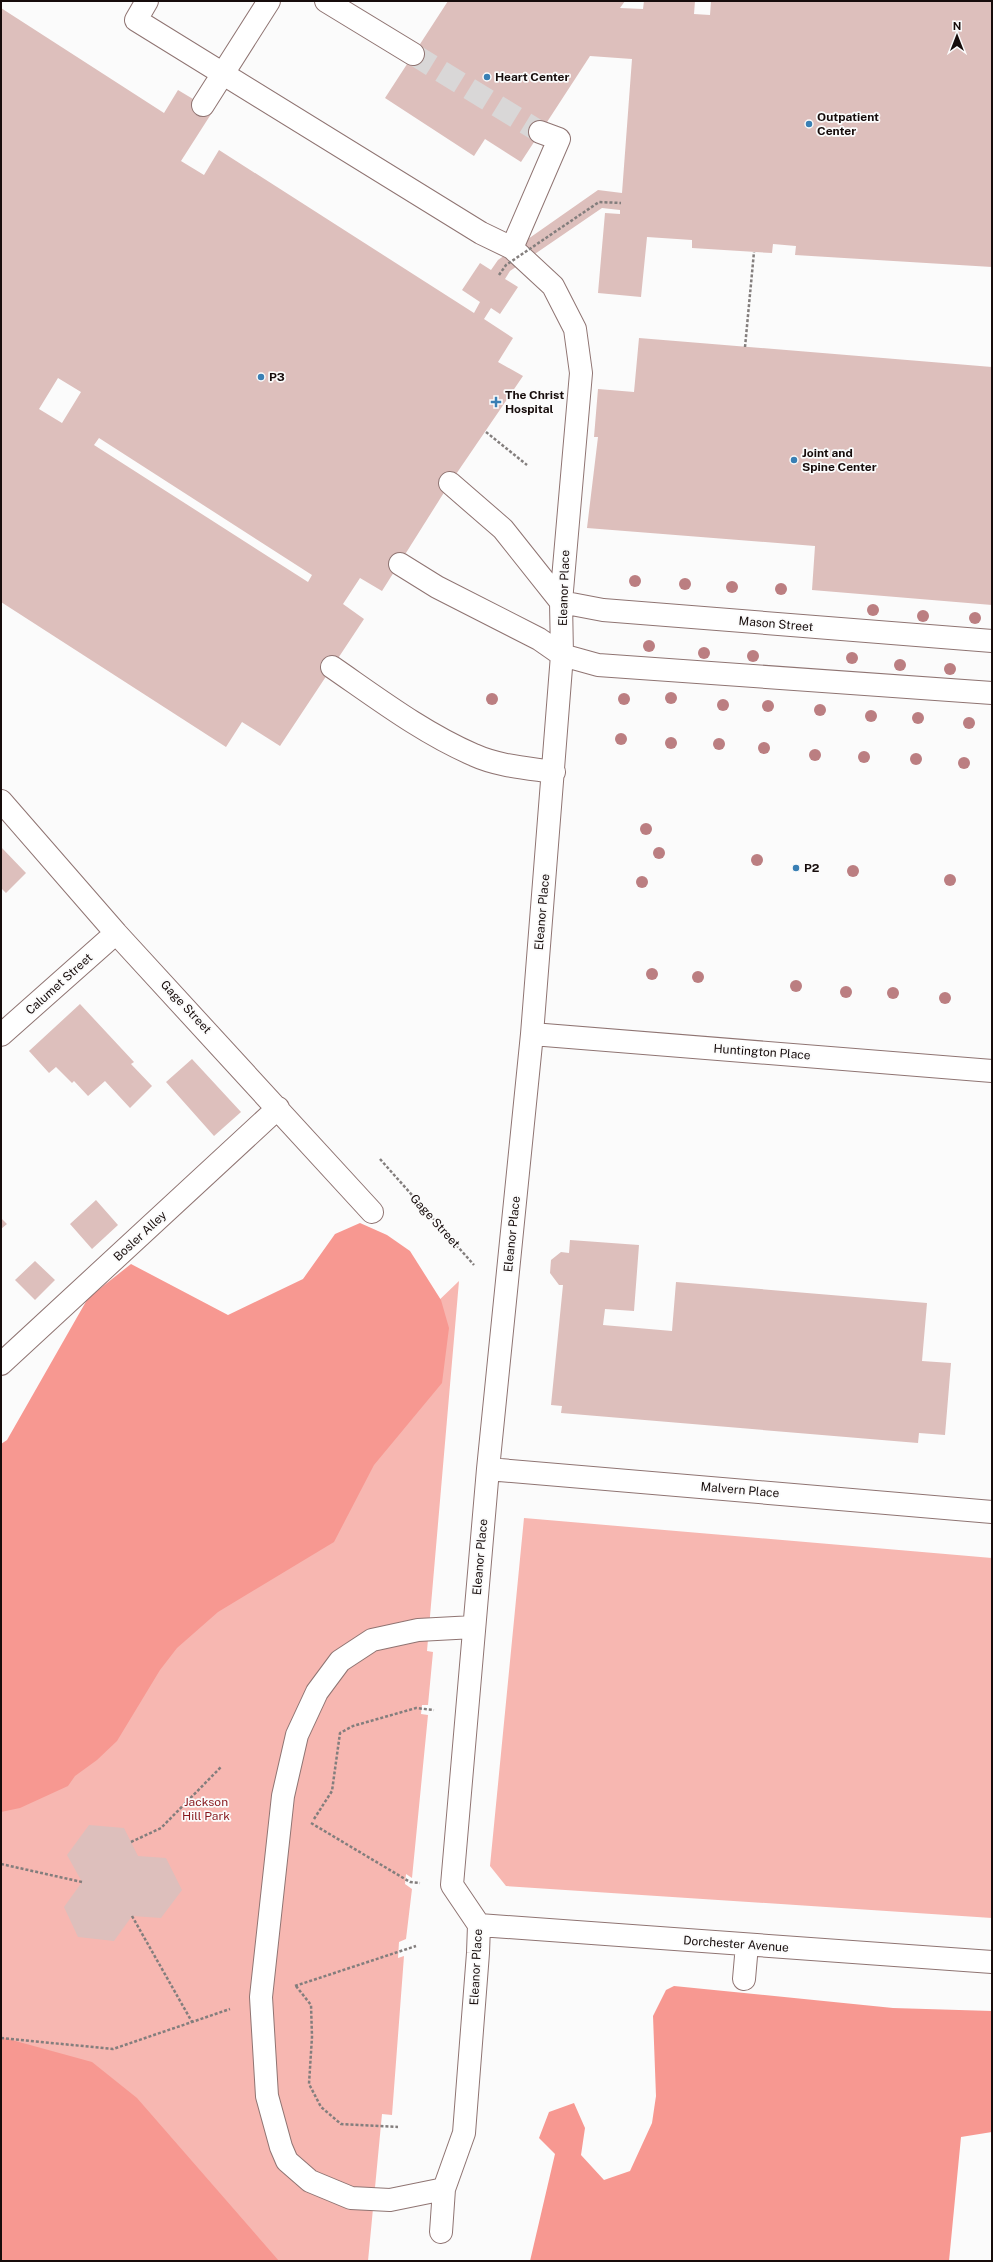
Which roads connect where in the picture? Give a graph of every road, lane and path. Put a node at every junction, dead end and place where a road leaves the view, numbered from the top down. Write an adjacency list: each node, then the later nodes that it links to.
1 (147, 1): 5 (street, Eleanor Place)
2 (269, 1): 5 (street)
3 (326, 1): 4 (street)
4 (413, 54)
5 (225, 74): 6 (street); 9 (street, Eleanor Place)
6 (203, 105)
7 (540, 132): 9 (street)
8 (621, 202): 11 (path, bridge)
9 (512, 248): 17 (street, Eleanor Place)
10 (754, 252): 12 (path)
11 (498, 275)
12 (745, 347)
13 (486, 432): 14 (path)
14 (527, 464)
15 (450, 483): 17 (street)
16 (400, 564): 19 (street)
17 (561, 602): 18 (street, Mason Street); 19 (street, Eleanor Place)
18 (992, 641)
19 (562, 655): 21 (street); 22 (street, Eleanor Place)
20 (332, 667): 22 (street)
21 (992, 693)
22 (554, 772): 25 (street, Eleanor Place)
23 (1, 801): 24 (street, Gage Street)
24 (116, 933): 26 (street, Calumet Street); 28 (street, Gage Street)
25 (532, 1034): 27 (street, Huntington Place); 33 (street, Eleanor Place)
26 (1, 1035)
27 (992, 1071)
28 (278, 1108): 30 (street, Gage Street); 32 (street, Bosler Alley)
29 (380, 1159): 31 (path, Gage Street)
30 (372, 1212)
31 (474, 1265)
32 (1, 1364)
33 (488, 1469): 34 (street, Malvern Place); 35 (street, Eleanor Place)
34 (992, 1512)
35 (474, 1627): 38 (street); 45 (street, Eleanor Place)
36 (435, 1710): 39 (path)
37 (221, 1767): 40 (path)
38 (282, 1805): 39 (path); 51 (street)
39 (312, 1823): 43 (path)
40 (131, 1842)
41 (1, 1864): 42 (path)
42 (82, 1882)
43 (420, 1883)
44 (132, 1916): 52 (path)
45 (480, 1925): 46 (street, Dorchester Avenue); 55 (street, Eleanor Place)
46 (747, 1945): 48 (street, Dorchester Avenue); 49 (street)
47 (416, 1946): 50 (path)
48 (992, 1962)
49 (744, 1979)
50 (296, 1986): 51 (path); 54 (path)
51 (261, 1997): 52 (path); 55 (street)
52 (192, 2022): 53 (path)
53 (1, 2038)
54 (398, 2127)
55 (444, 2189): 56 (street, Eleanor Place)
56 (441, 2232)

